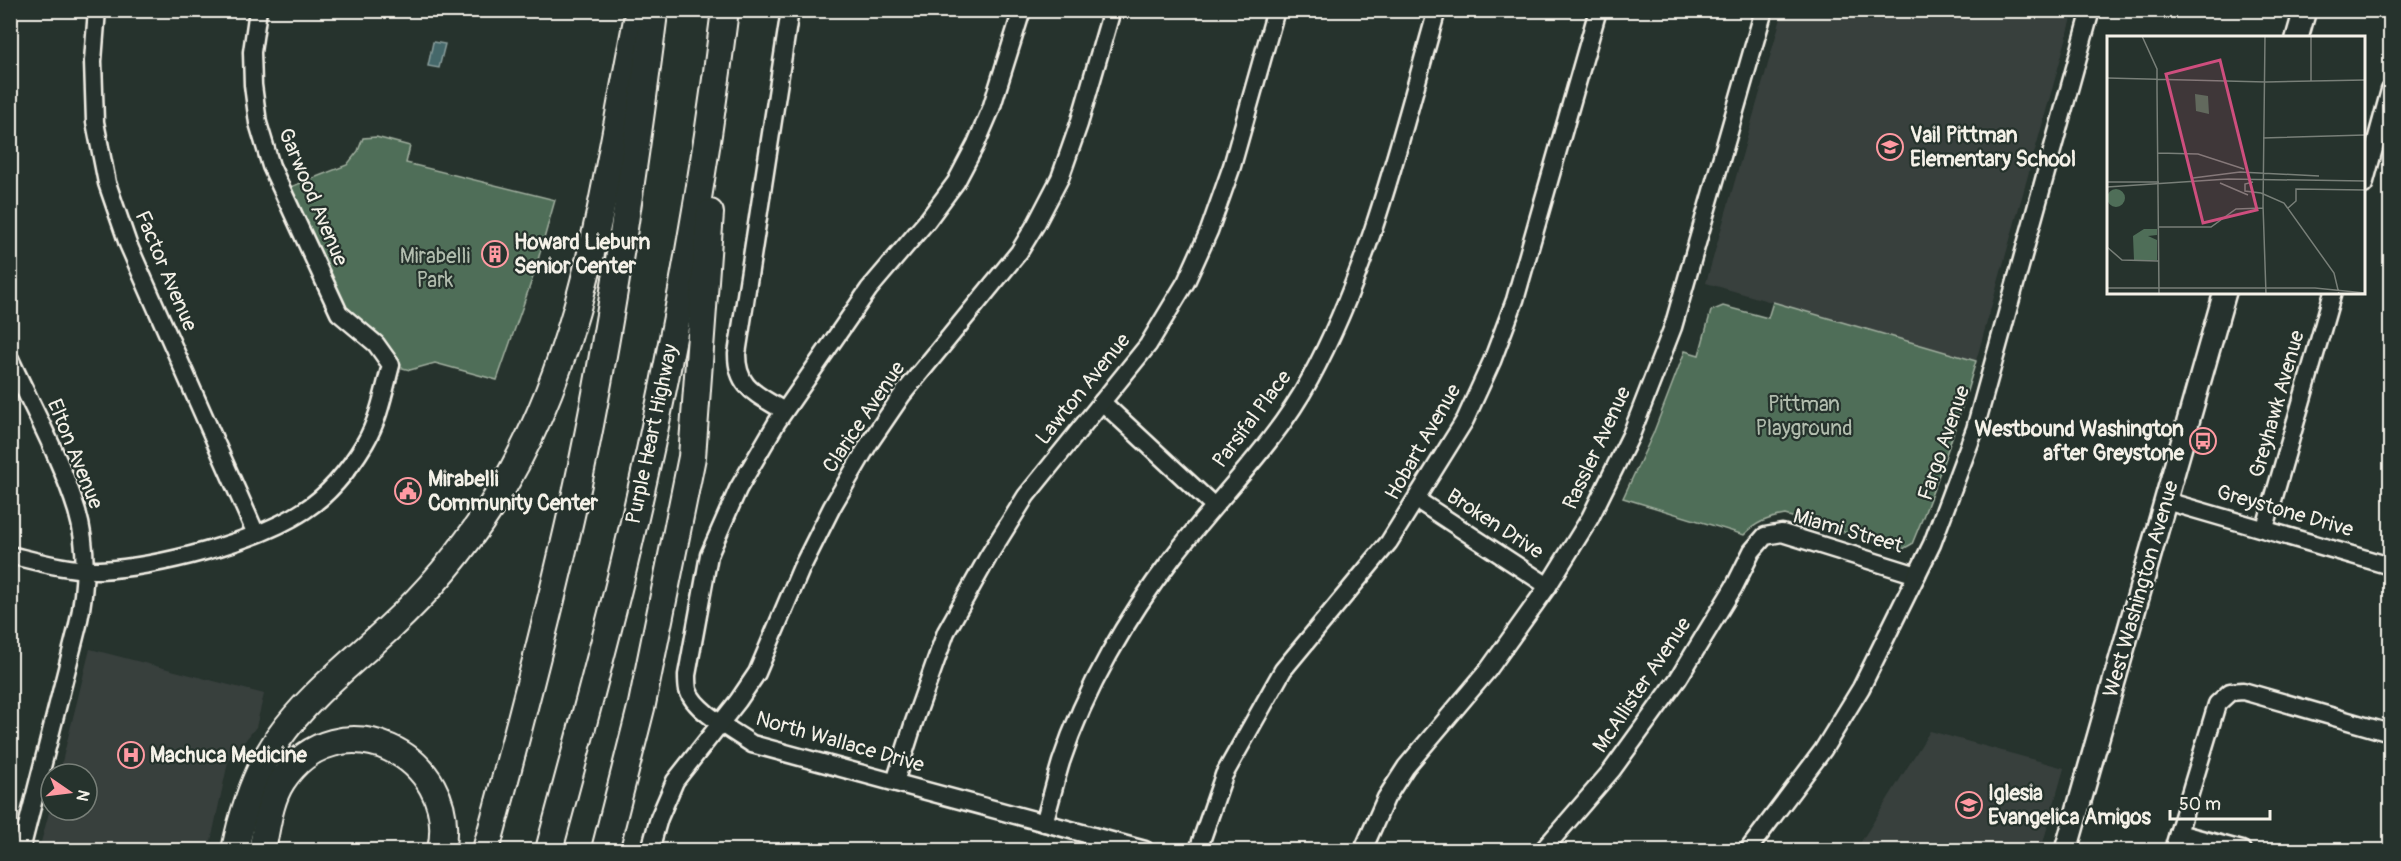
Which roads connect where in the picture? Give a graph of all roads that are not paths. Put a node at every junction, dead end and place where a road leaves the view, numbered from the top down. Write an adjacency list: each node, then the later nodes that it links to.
1 (97, 10): 27 (street, Factor Avenue)
2 (258, 10): 27 (street, Garwood Avenue)
3 (639, 10): 40 (highway)
4 (654, 10): 43 (highway)
5 (790, 10): 22 (street)
6 (1022, 10): 22 (street)
7 (1112, 10): 34 (street, Clarice Avenue)
8 (1276, 10): 21 (street, Lawton Avenue)
9 (1437, 10): 25 (street, Parsifal Place)
10 (1598, 10): 23 (street, Hobart Avenue)
11 (1764, 10): 33 (street, Rassler Avenue)
12 (2091, 10): 32 (street, Fargo Avenue)
13 (2305, 10): 15 (main road)
14 (724, 16): 44 (highway, Purple Heart Highway); 45 (highway)
15 (2298, 36)
16 (2391, 90): 17 (street)
17 (2365, 181)
18 (2224, 294): 24 (main road, West Washington Avenue)
19 (2331, 294): 26 (street, Greyhawk Avenue)
20 (12, 369): 31 (street, Elton Avenue)
21 (1102, 402): 25 (street); 36 (street, Lawton Avenue)
22 (784, 411): 34 (street, North Wallace Drive)
23 (1417, 500): 33 (street, Broken Drive); 48 (street, Hobart Avenue)
24 (2166, 501): 26 (street, Greystone Drive); 52 (main road, West Washington Avenue)
25 (1214, 506): 37 (street, Parsifal Place)
26 (2265, 528): 30 (street, Greystone Drive)
27 (256, 534): 31 (street)
28 (1765, 537): 32 (street, Miami Street); 50 (street, McAllister Avenue)
29 (10, 555): 31 (street)
30 (2391, 566)
31 (84, 569): 39 (street, Elton Avenue)
32 (1917, 575): 51 (street, Fargo Avenue)
33 (1548, 586): 49 (street, Rassler Avenue)
34 (720, 723): 36 (street, North Wallace Drive); 46 (street, Clarice Avenue)
35 (2391, 733): 38 (street)
36 (895, 782): 37 (street, North Wallace Drive)
37 (1044, 823): 47 (street, North Wallace Drive)
38 (2178, 833): 53 (street); 54 (street)
39 (21, 850)
40 (235, 850)
41 (262, 850): 42 (highway)
42 (441, 850)
43 (486, 850)
44 (549, 850)
45 (605, 850)
46 (650, 850)
47 (1145, 850)
48 (1198, 850)
49 (1363, 850)
50 (1544, 850)
51 (1748, 850)
52 (2066, 850)
53 (2173, 850)
54 (2242, 850)

